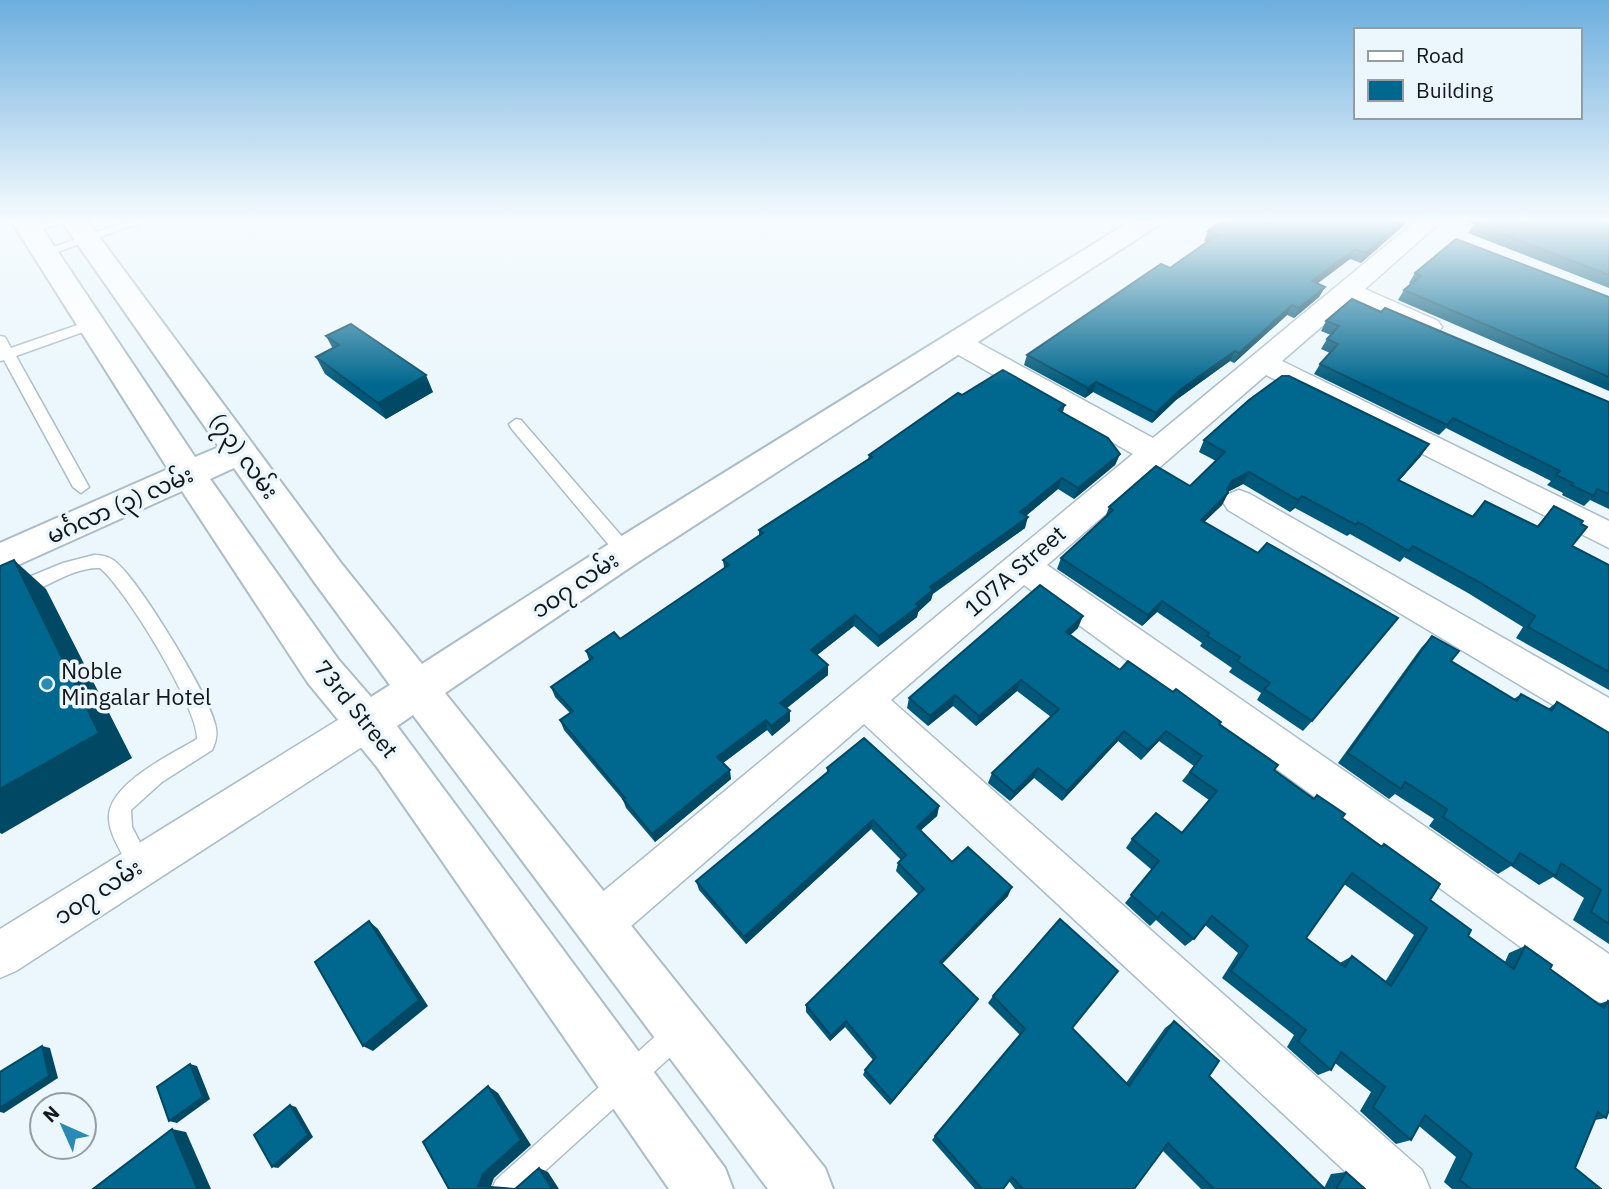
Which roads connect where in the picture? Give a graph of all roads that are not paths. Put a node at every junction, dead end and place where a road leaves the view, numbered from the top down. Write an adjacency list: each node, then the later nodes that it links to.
1 (60, 274): 6 (main road, 73rd Street)
2 (111, 274): 13 (main road, (၇၃) လမ်း)
3 (1065, 274): 9 (main road, ၁၀၇ လမ်း)
4 (1367, 274): 5 (street, 107A Street)
5 (1345, 290): 8 (street); 11 (street, 107A Street)
6 (92, 324): 10 (lane); 15 (main road, 73rd Street)
7 (0, 340): 10 (lane)
8 (1458, 340)
9 (958, 343): 14 (street); 19 (main road, ၁၀၇ လမ်း)
10 (4, 356): 16 (lane)
11 (1264, 363): 14 (street, 107A Street); 18 (street)
12 (516, 424): 19 (lane)
13 (240, 451): 15 (main road, မင်္ဂလာ (၃) လမ်း); 23 (main road, (၇၃) လမ်း)
14 (1154, 452): 21 (street, 107A Street)
15 (188, 474): 20 (main road, မင်္ဂလာ (၃) လမ်း); 26 (main road, 73rd Street)
16 (81, 487)
17 (1239, 502): 25 (street)
18 (1609, 536)
19 (625, 552): 23 (main road, ၁၀၇ လမ်း)
20 (0, 559)
21 (1022, 565): 24 (street, 107A Street); 30 (street)
22 (0, 593): 27 (lane)
23 (419, 688): 26 (main road, ၁၀၇ လမ်း); 28 (main road)
24 (864, 700): 28 (street, 107A Street); 36 (street)
25 (1609, 718)
26 (368, 722): 27 (street, ၁၀၇ လမ်း); 32 (main road, 73rd Street)
27 (141, 864): 29 (street, ၁၀၇ လမ်း)
28 (598, 924): 31 (main road)
29 (0, 955)
30 (1609, 982)
31 (681, 1030): 32 (lane); 35 (main road)
32 (627, 1082): 33 (lane); 34 (main road, 73rd Street)
33 (505, 1189)
34 (704, 1189)
35 (804, 1189)
36 (1403, 1189)

